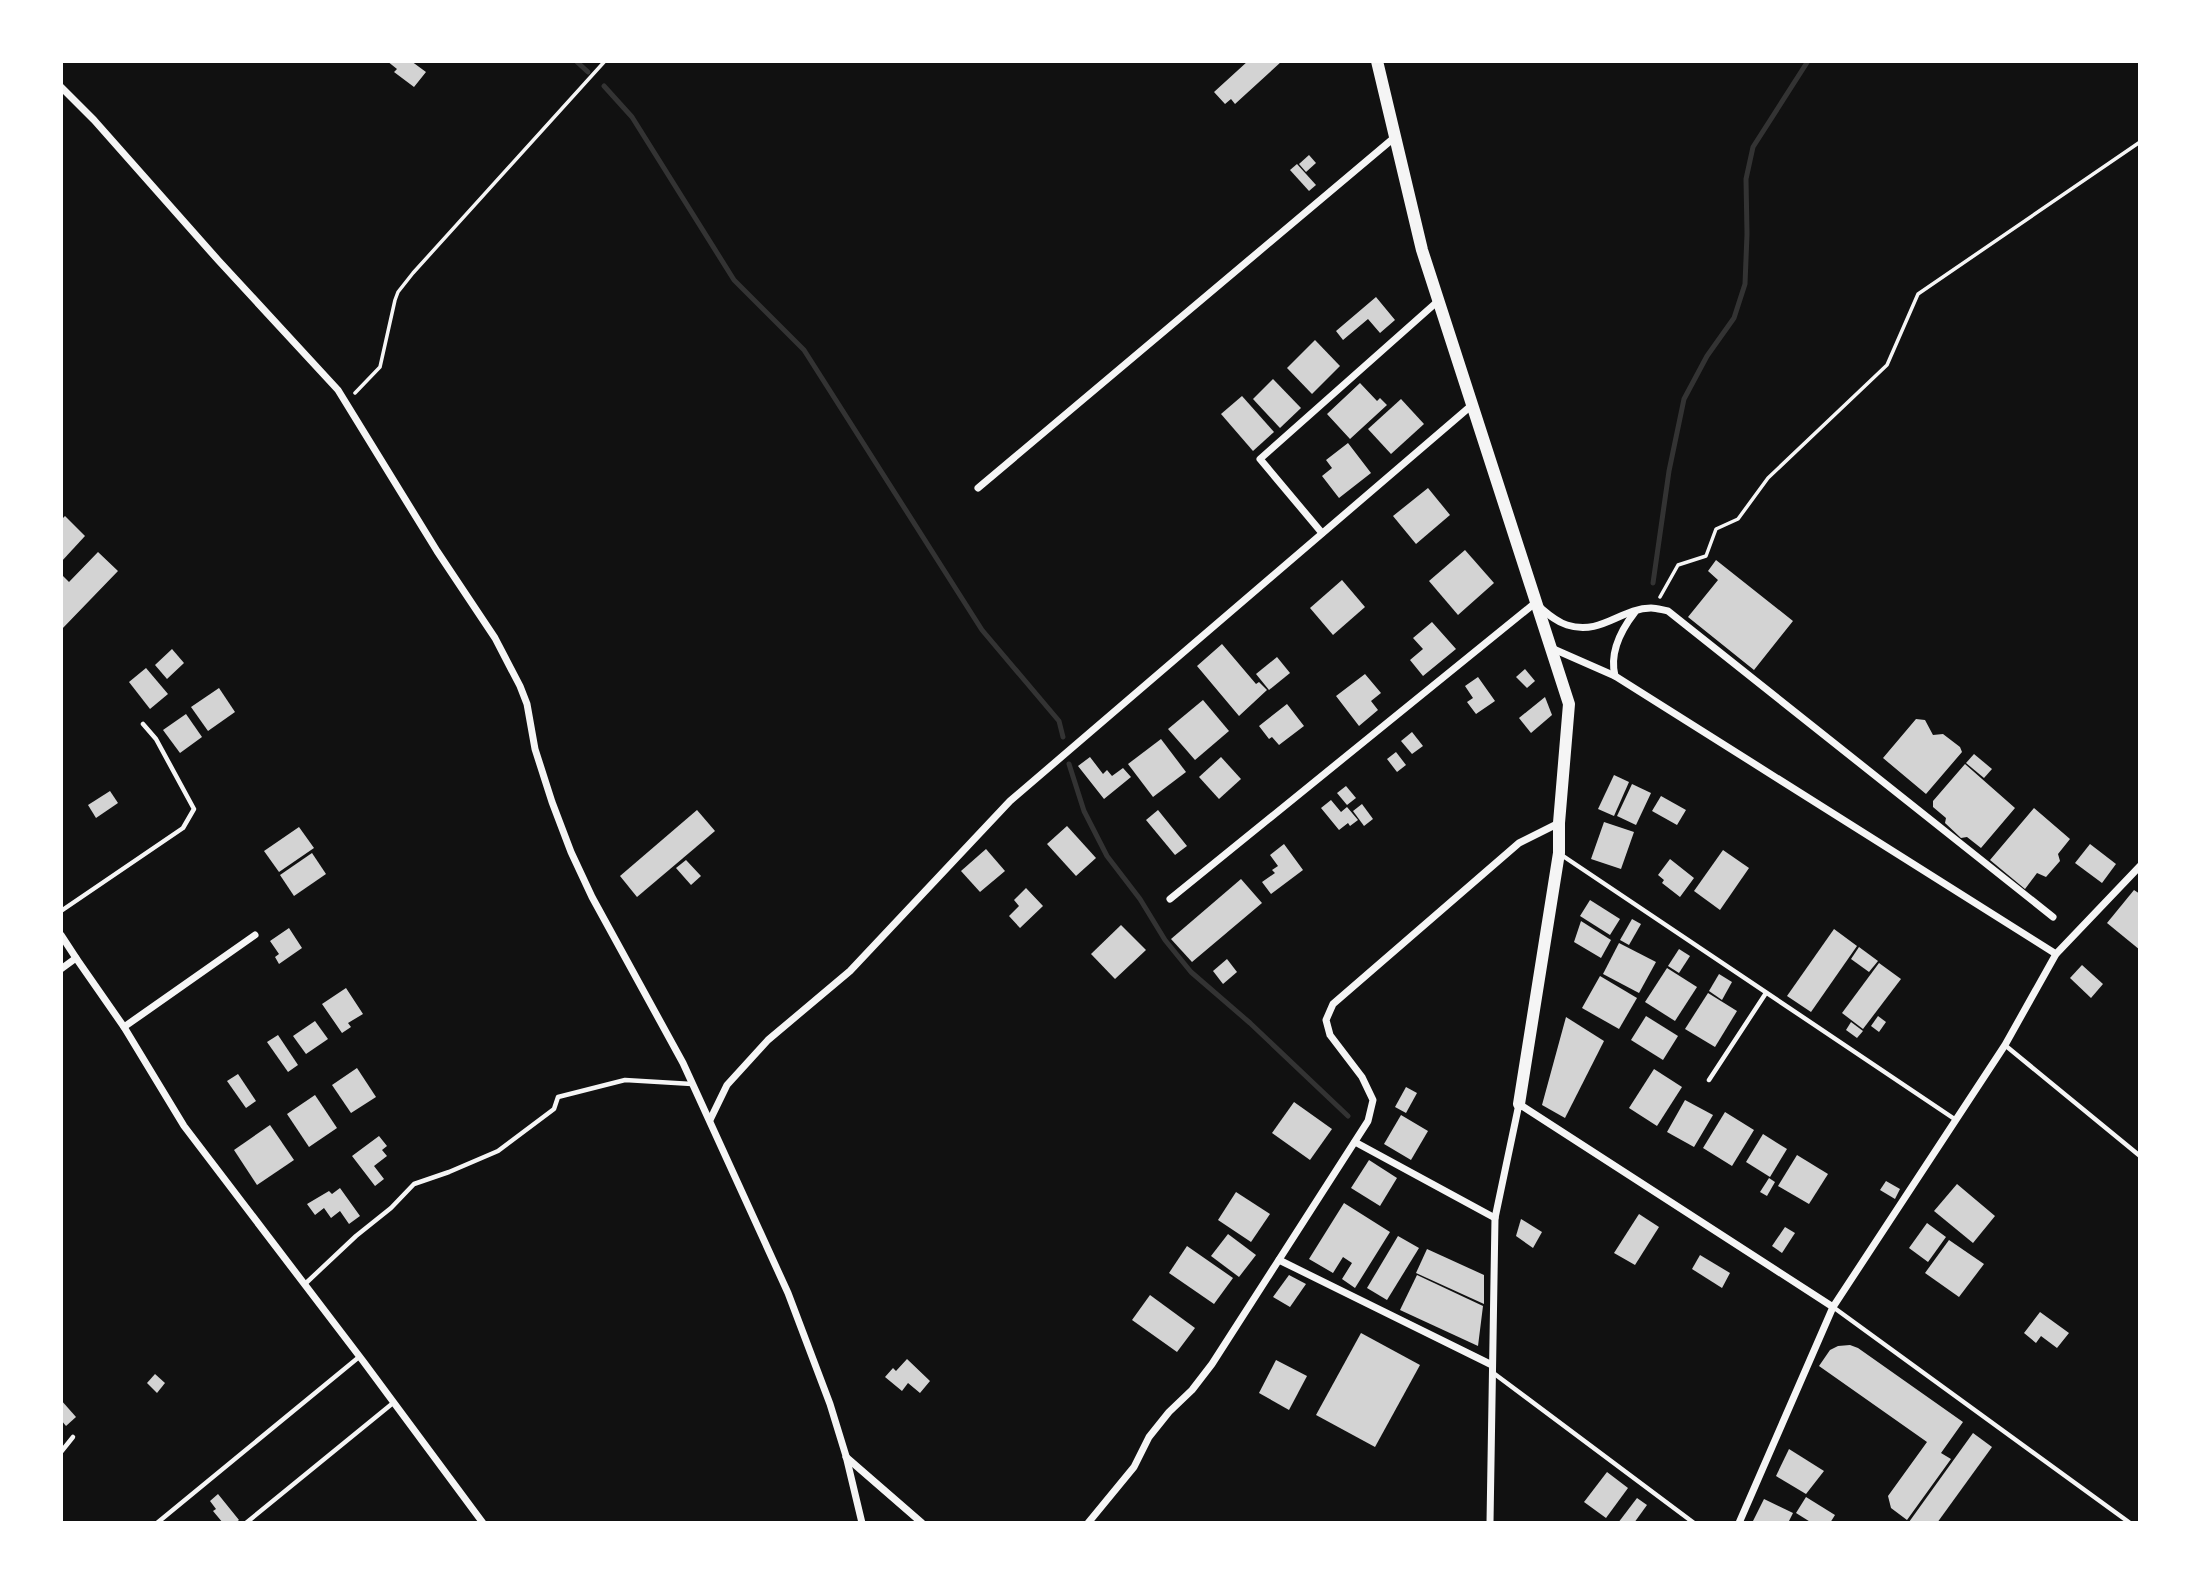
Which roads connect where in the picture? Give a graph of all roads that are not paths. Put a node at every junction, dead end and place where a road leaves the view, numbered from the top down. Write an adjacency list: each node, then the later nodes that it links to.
1 (1377, 61): 3 (street)
2 (61, 87): 29 (street)
3 (1395, 137): 4 (street); 6 (street)
4 (1438, 301): 5 (street); 7 (street)
5 (1472, 405): 7 (street); 8 (street)
6 (978, 488)
7 (1322, 533): 31 (street)
8 (1535, 603): 9 (street); 10 (street); 17 (street)
9 (1636, 610): 11 (street); 19 (street)
10 (1549, 646): 11 (street); 13 (street)
11 (1615, 676): 22 (street)
12 (143, 724): 18 (lane)
13 (1559, 823): 14 (street); 33 (street)
14 (1559, 853): 25 (lane); 30 (street)
15 (2140, 866): 16 (street)
16 (2136, 875): 22 (street)
17 (1170, 899)
18 (61, 911)
19 (2053, 917)
20 (61, 935): 23 (street)
21 (255, 935): 26 (street)
22 (2056, 954): 27 (street)
23 (76, 958): 24 (street); 26 (street)
24 (61, 968)
25 (1766, 993): 28 (lane); 32 (lane)
26 (124, 1027): 37 (street)
27 (2005, 1045): 32 (street); 34 (lane)
28 (1709, 1080)
29 (693, 1084): 31 (street); 37 (lane)
30 (1520, 1104): 35 (street); 38 (street)
31 (710, 1120): 44 (street)
32 (1956, 1120): 38 (street)
33 (1355, 1142): 35 (street); 36 (street)
34 (2140, 1156)
35 (1495, 1218): 40 (street)
36 (1279, 1260): 40 (street); 51 (street)
37 (304, 1285): 39 (street)
38 (1833, 1307): 54 (street); 55 (lane)
39 (360, 1356): 41 (street); 46 (lane)
40 (1492, 1368): 45 (street); 53 (lane)
41 (394, 1403): 47 (lane); 48 (street)
42 (73, 1437): 43 (lane)
43 (61, 1452)
44 (846, 1456): 49 (street); 50 (street)
45 (1490, 1519): 52 (street)
46 (157, 1523)
47 (246, 1523)
48 (483, 1523)
49 (862, 1523)
50 (922, 1523)
51 (1088, 1523)
52 (1499, 1523)
53 (1694, 1523)
54 (1739, 1523)
55 (2130, 1523)

